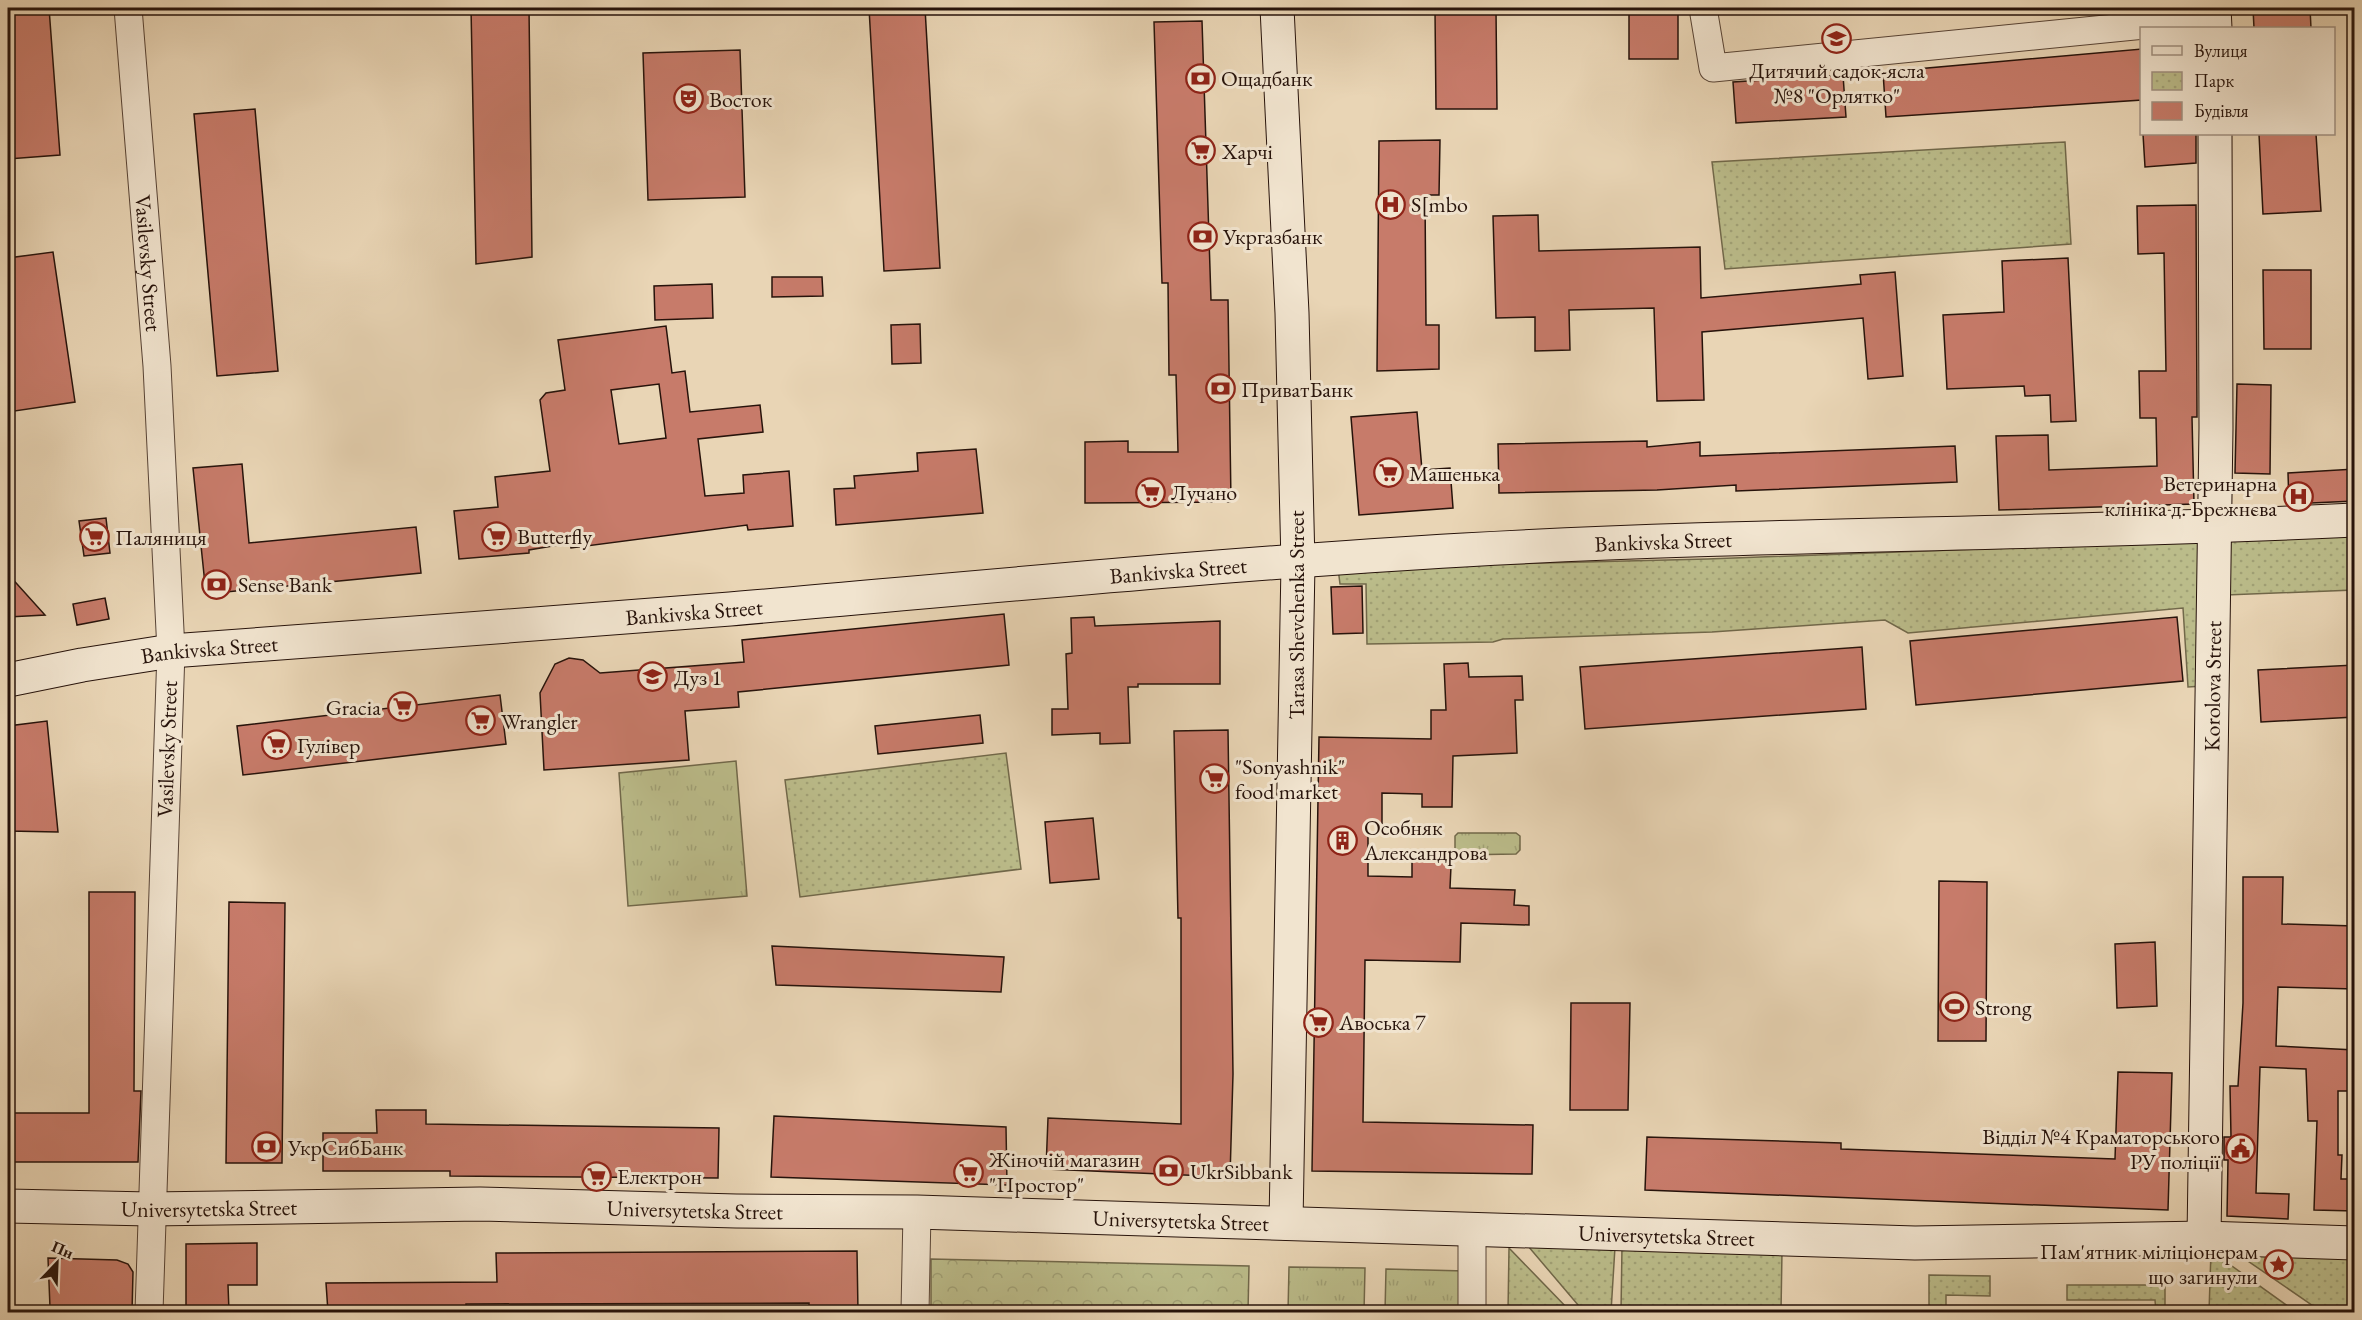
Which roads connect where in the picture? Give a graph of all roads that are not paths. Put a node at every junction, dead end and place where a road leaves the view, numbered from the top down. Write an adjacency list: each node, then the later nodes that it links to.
1 (128, 8): 9 (street, Vasilevsky Street)
2 (1277, 8): 8 (street, Tarasa Shevchenka Street)
3 (1703, 8): 4 (street)
4 (2215, 18)
5 (2215, 135): 7 (street, Korolova Street)
6 (2355, 520): 7 (street, Bankivska Street)
7 (2215, 527): 8 (street, Bankivska Street); 16 (street, Korolova Street)
8 (1298, 560): 9 (street, Bankivska Street); 14 (street, Tarasa Shevchenka Street)
9 (171, 651): 10 (street, Bankivska Street); 12 (street, Vasilevsky Street)
10 (8, 680)
11 (8, 1206): 12 (street, Universytetska Street)
12 (150, 1209): 13 (street, Universytetska Street); 18 (street, Vasilevsky Street)
13 (917, 1212): 14 (street, Universytetska Street); 19 (street)
14 (1286, 1224): 15 (street, Universytetska Street)
15 (1472, 1229): 16 (street, Universytetska Street); 20 (street)
16 (2204, 1238): 17 (street, Universytetska Street)
17 (2355, 1243)
18 (148, 1312)
19 (915, 1312)
20 (1472, 1312)

